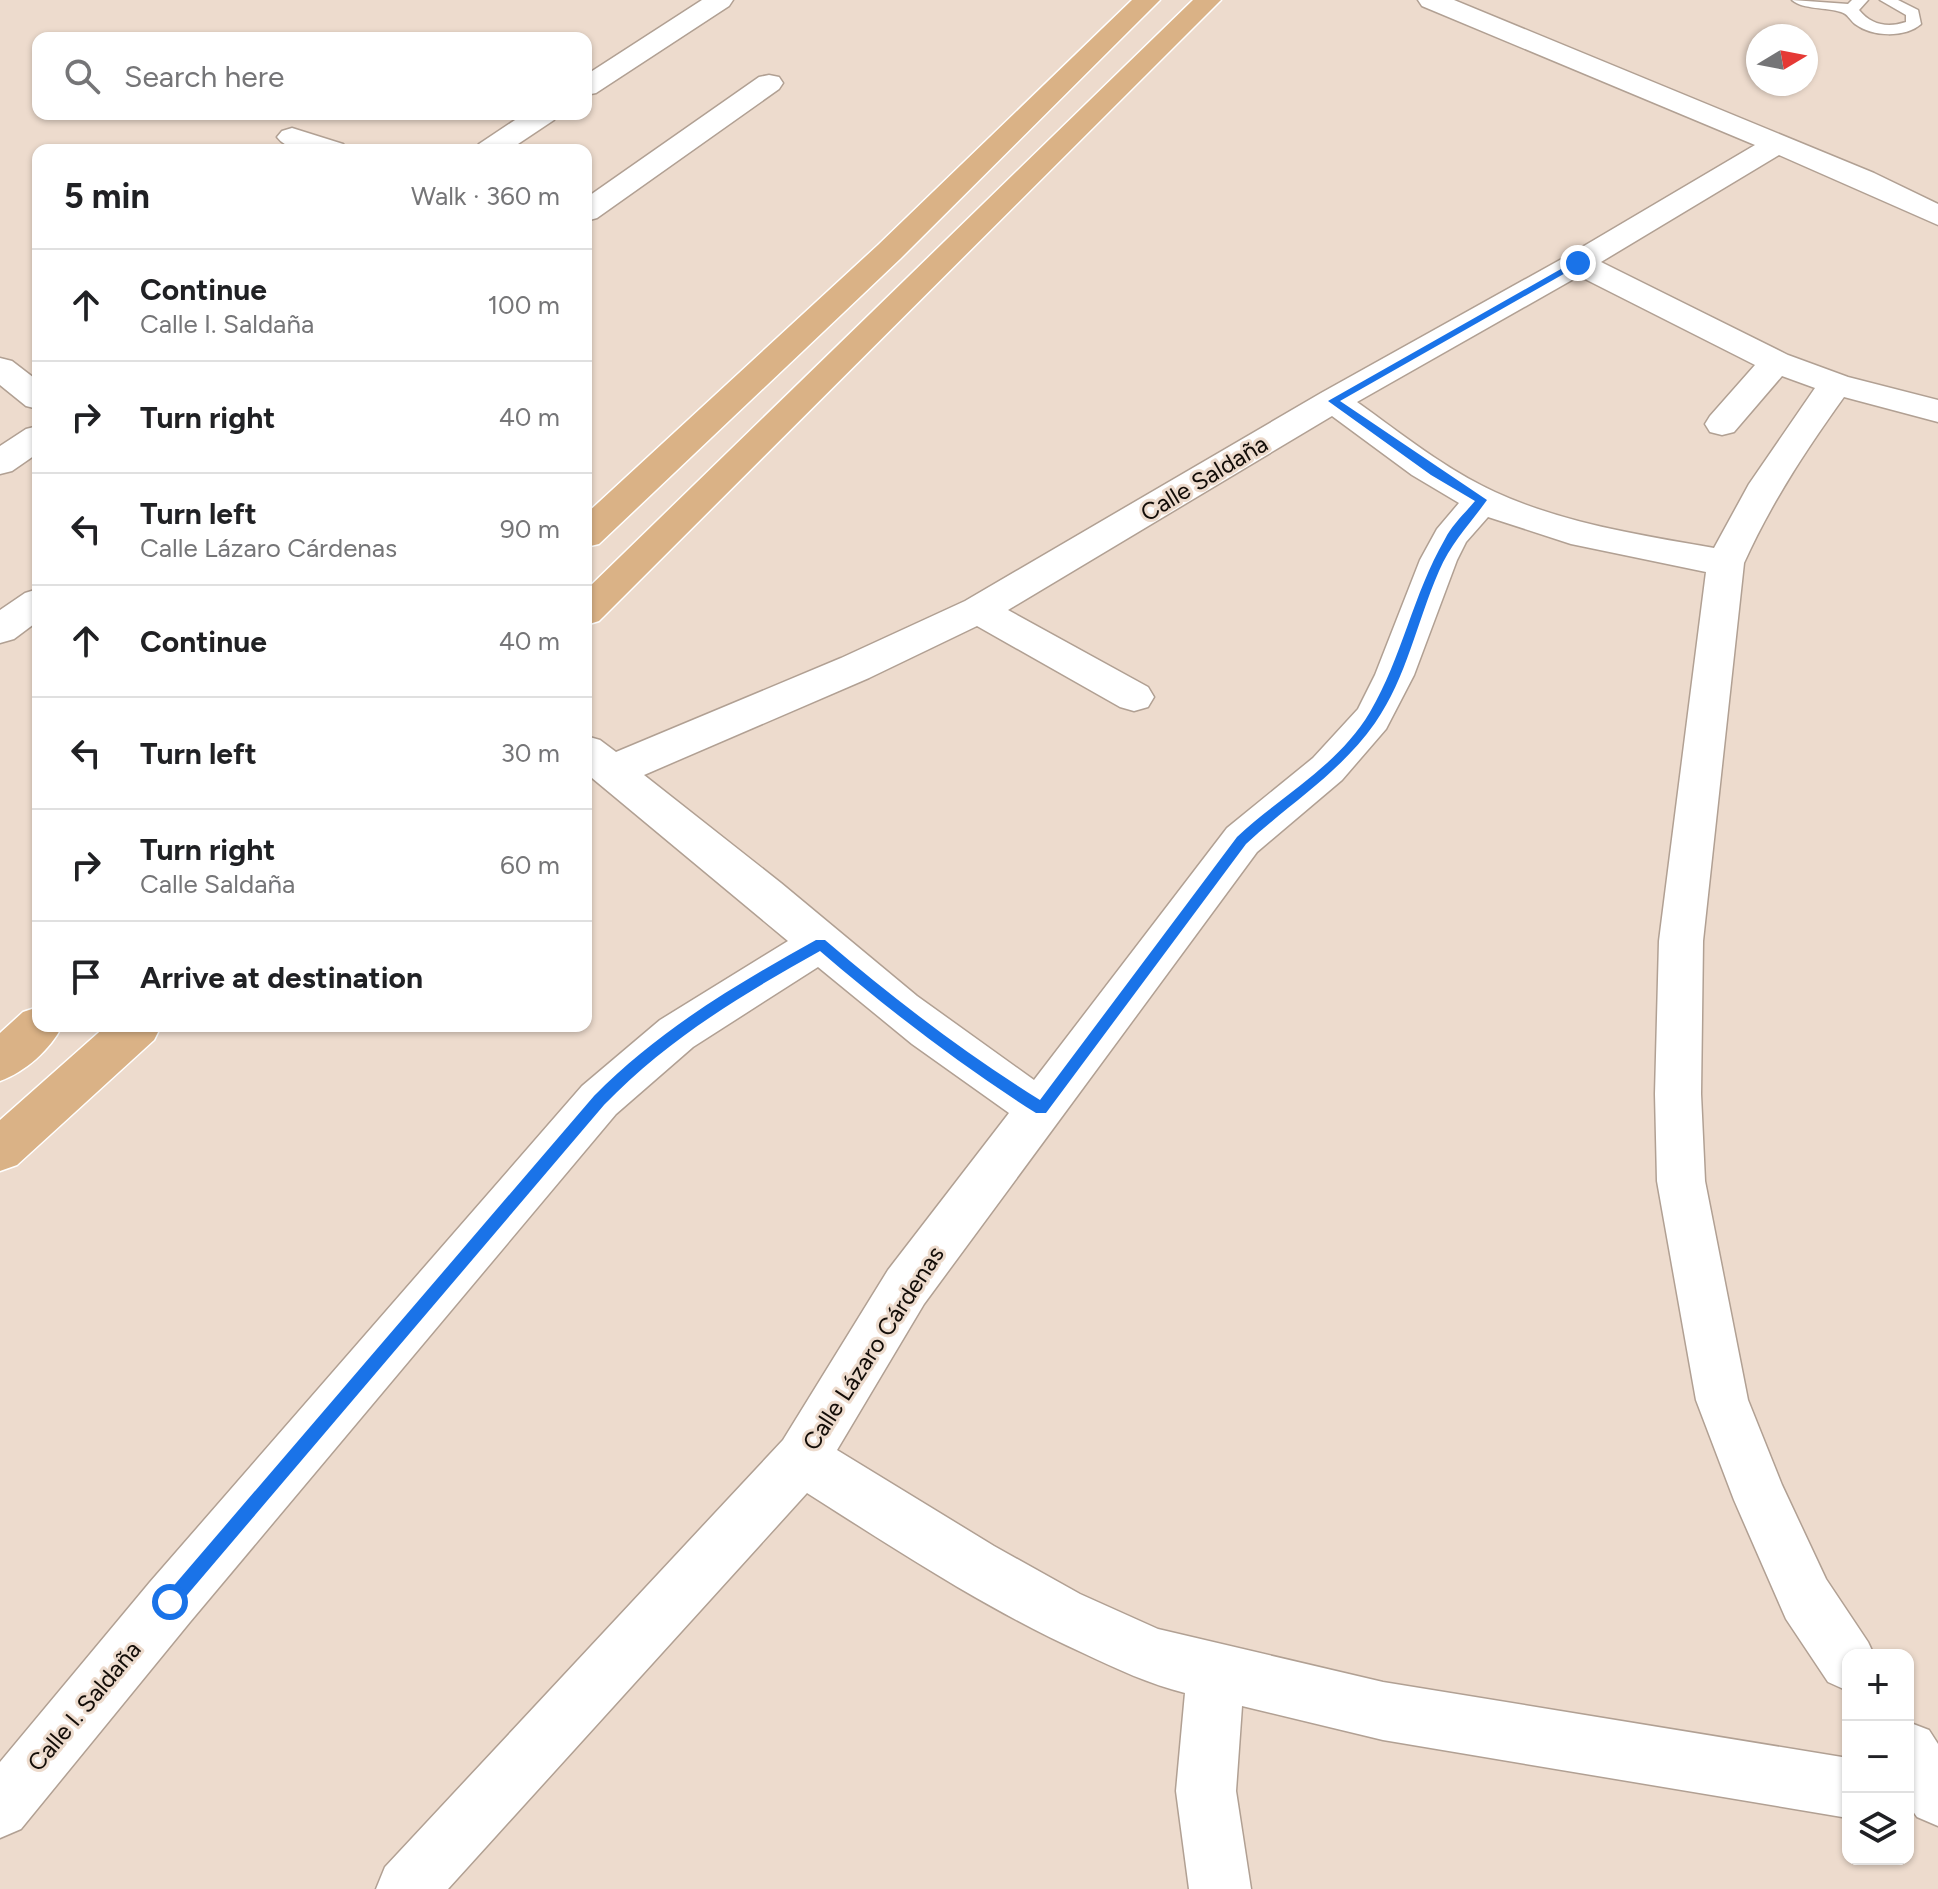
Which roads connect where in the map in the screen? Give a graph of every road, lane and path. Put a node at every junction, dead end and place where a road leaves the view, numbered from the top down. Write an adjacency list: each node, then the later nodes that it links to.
1 (720, 0): 10 (street)
2 (1147, 0): 8 (main road)
3 (1208, 0): 9 (main road)
4 (1431, 0): 16 (street)
5 (1799, 0): 7 (lane)
6 (1887, 0): 7 (lane)
7 (1856, 4)
8 (1117, 28): 9 (main road); 32 (main road)
9 (1164, 45): 35 (main road)
10 (592, 83)
11 (769, 83): 19 (street)
12 (535, 120): 15 (street)
13 (292, 137): 14 (street)
14 (314, 144)
15 (498, 144)
16 (1775, 145): 17 (street); 21 (street, Calle Saldaña)
17 (1863, 179): 18 (street); 20 (street)
18 (1938, 194)
19 (592, 208)
20 (1938, 216)
21 (1578, 263): 22 (street); 26 (street, Calle Saldaña)
22 (1776, 362): 24 (street); 28 (street)
23 (0, 368): 25 (street)
24 (1836, 384): 27 (street); 33 (street)
25 (32, 393)
26 (1333, 401): 31 (street); 36 (street, Calle Saldaña)
27 (1938, 411)
28 (1722, 424)
29 (32, 441): 30 (street)
30 (0, 463)
31 (1482, 500): 33 (street); 44 (street, Calle Lázaro Cárdenas)
32 (592, 529)
33 (1726, 563): 47 (street)
34 (32, 606): 37 (street)
35 (592, 606)
36 (978, 610): 38 (street); 39 (street, Calle Saldaña)
37 (0, 629)
38 (1134, 697)
39 (599, 761): 40 (street)
40 (821, 944): 44 (street); 54 (street, Calle I. Saldaña)
41 (32, 1032): 43 (main road)
42 (131, 1032): 45 (main road)
43 (0, 1061)
44 (1041, 1109): 46 (street, Calle Lázaro Cárdenas)
45 (0, 1150)
46 (802, 1459): 48 (street); 55 (street, Calle Lázaro Cárdenas)
47 (1842, 1653)
48 (1216, 1673): 50 (street); 56 (street)
49 (1914, 1760): 51 (street)
50 (1842, 1787)
51 (1938, 1796)
52 (1914, 1799): 53 (street)
53 (1938, 1803)
54 (0, 1808)
55 (407, 1889)
56 (1220, 1889)

